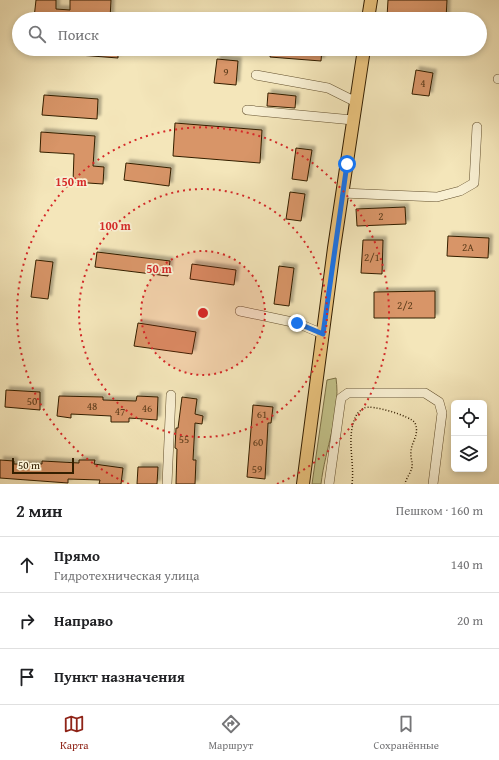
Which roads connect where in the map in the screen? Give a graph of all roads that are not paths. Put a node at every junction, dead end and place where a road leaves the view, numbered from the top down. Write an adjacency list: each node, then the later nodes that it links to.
1 (371, 0): 2 (main road)
2 (369, 12)
3 (363, 56): 5 (main road)
4 (256, 75): 5 (street)
5 (356, 102): 7 (main road)
6 (247, 110): 7 (street)
7 (353, 120): 9 (main road)
8 (477, 127): 9 (street)
9 (342, 193): 11 (main road)
10 (240, 311): 11 (street)
11 (323, 334): 14 (main road)
12 (171, 395): 13 (street)
13 (167, 484)
14 (303, 484)
15 (329, 484): 16 (street)
16 (433, 484)

